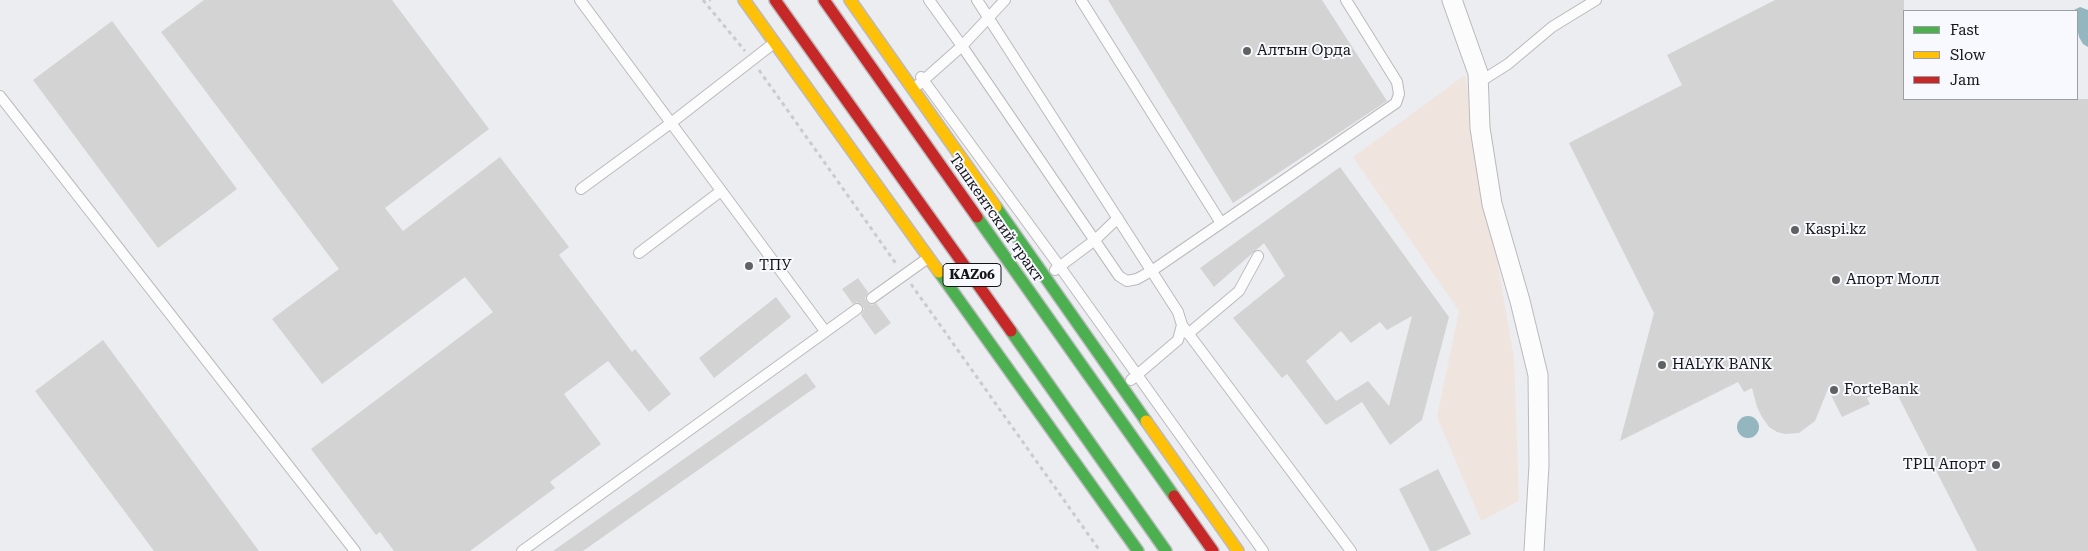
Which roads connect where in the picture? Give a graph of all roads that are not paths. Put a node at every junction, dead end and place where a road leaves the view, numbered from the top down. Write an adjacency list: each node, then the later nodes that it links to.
1 (580, 0): 20 (lane)
2 (744, 0): 15 (main road)
3 (775, 0): 41 (main road, KАZ06)
4 (824, 0): 42 (main road, Ташкентский тракт / KАZ06)
5 (850, 0): 18 (main road)
6 (929, 0): 14 (lane)
7 (977, 0): 13 (lane)
8 (1005, 0): 13 (lane)
9 (1081, 0): 24 (lane)
10 (1346, 0): 24 (lane)
11 (1452, 0): 17 (street)
12 (1596, 0): 17 (lane)
13 (989, 17): 14 (lane); 23 (lane)
14 (962, 46): 16 (lane); 25 (lane)
15 (768, 48): 20 (lane); 28 (main road)
16 (920, 76): 18 (lane); 29 (lane)
17 (1478, 83): 46 (street)
18 (913, 89): 31 (main road)
19 (0, 96): 38 (lane)
20 (672, 123): 21 (lane); 22 (lane)
21 (582, 188)
22 (721, 191): 26 (lane); 35 (lane)
23 (1118, 218): 25 (lane); 30 (lane)
24 (1221, 223): 30 (lane)
25 (1095, 240): 29 (lane); 30 (lane)
26 (639, 254)
27 (1258, 256): 34 (lane)
28 (922, 263): 32 (lane); 40 (main road)
29 (1060, 267): 31 (lane); 36 (lane)
30 (1152, 270): 34 (lane)
31 (1045, 277): 37 (main road)
32 (872, 298)
33 (856, 309): 35 (lane)
34 (1185, 329): 36 (lane); 45 (lane)
35 (826, 331): 39 (lane)
36 (1136, 375): 37 (lane); 44 (lane)
37 (1122, 387): 43 (main road)
38 (355, 551)
39 (522, 551)
40 (1138, 551)
41 (1166, 551)
42 (1213, 551)
43 (1238, 551)
44 (1263, 551)
45 (1351, 551)
46 (1534, 551)

